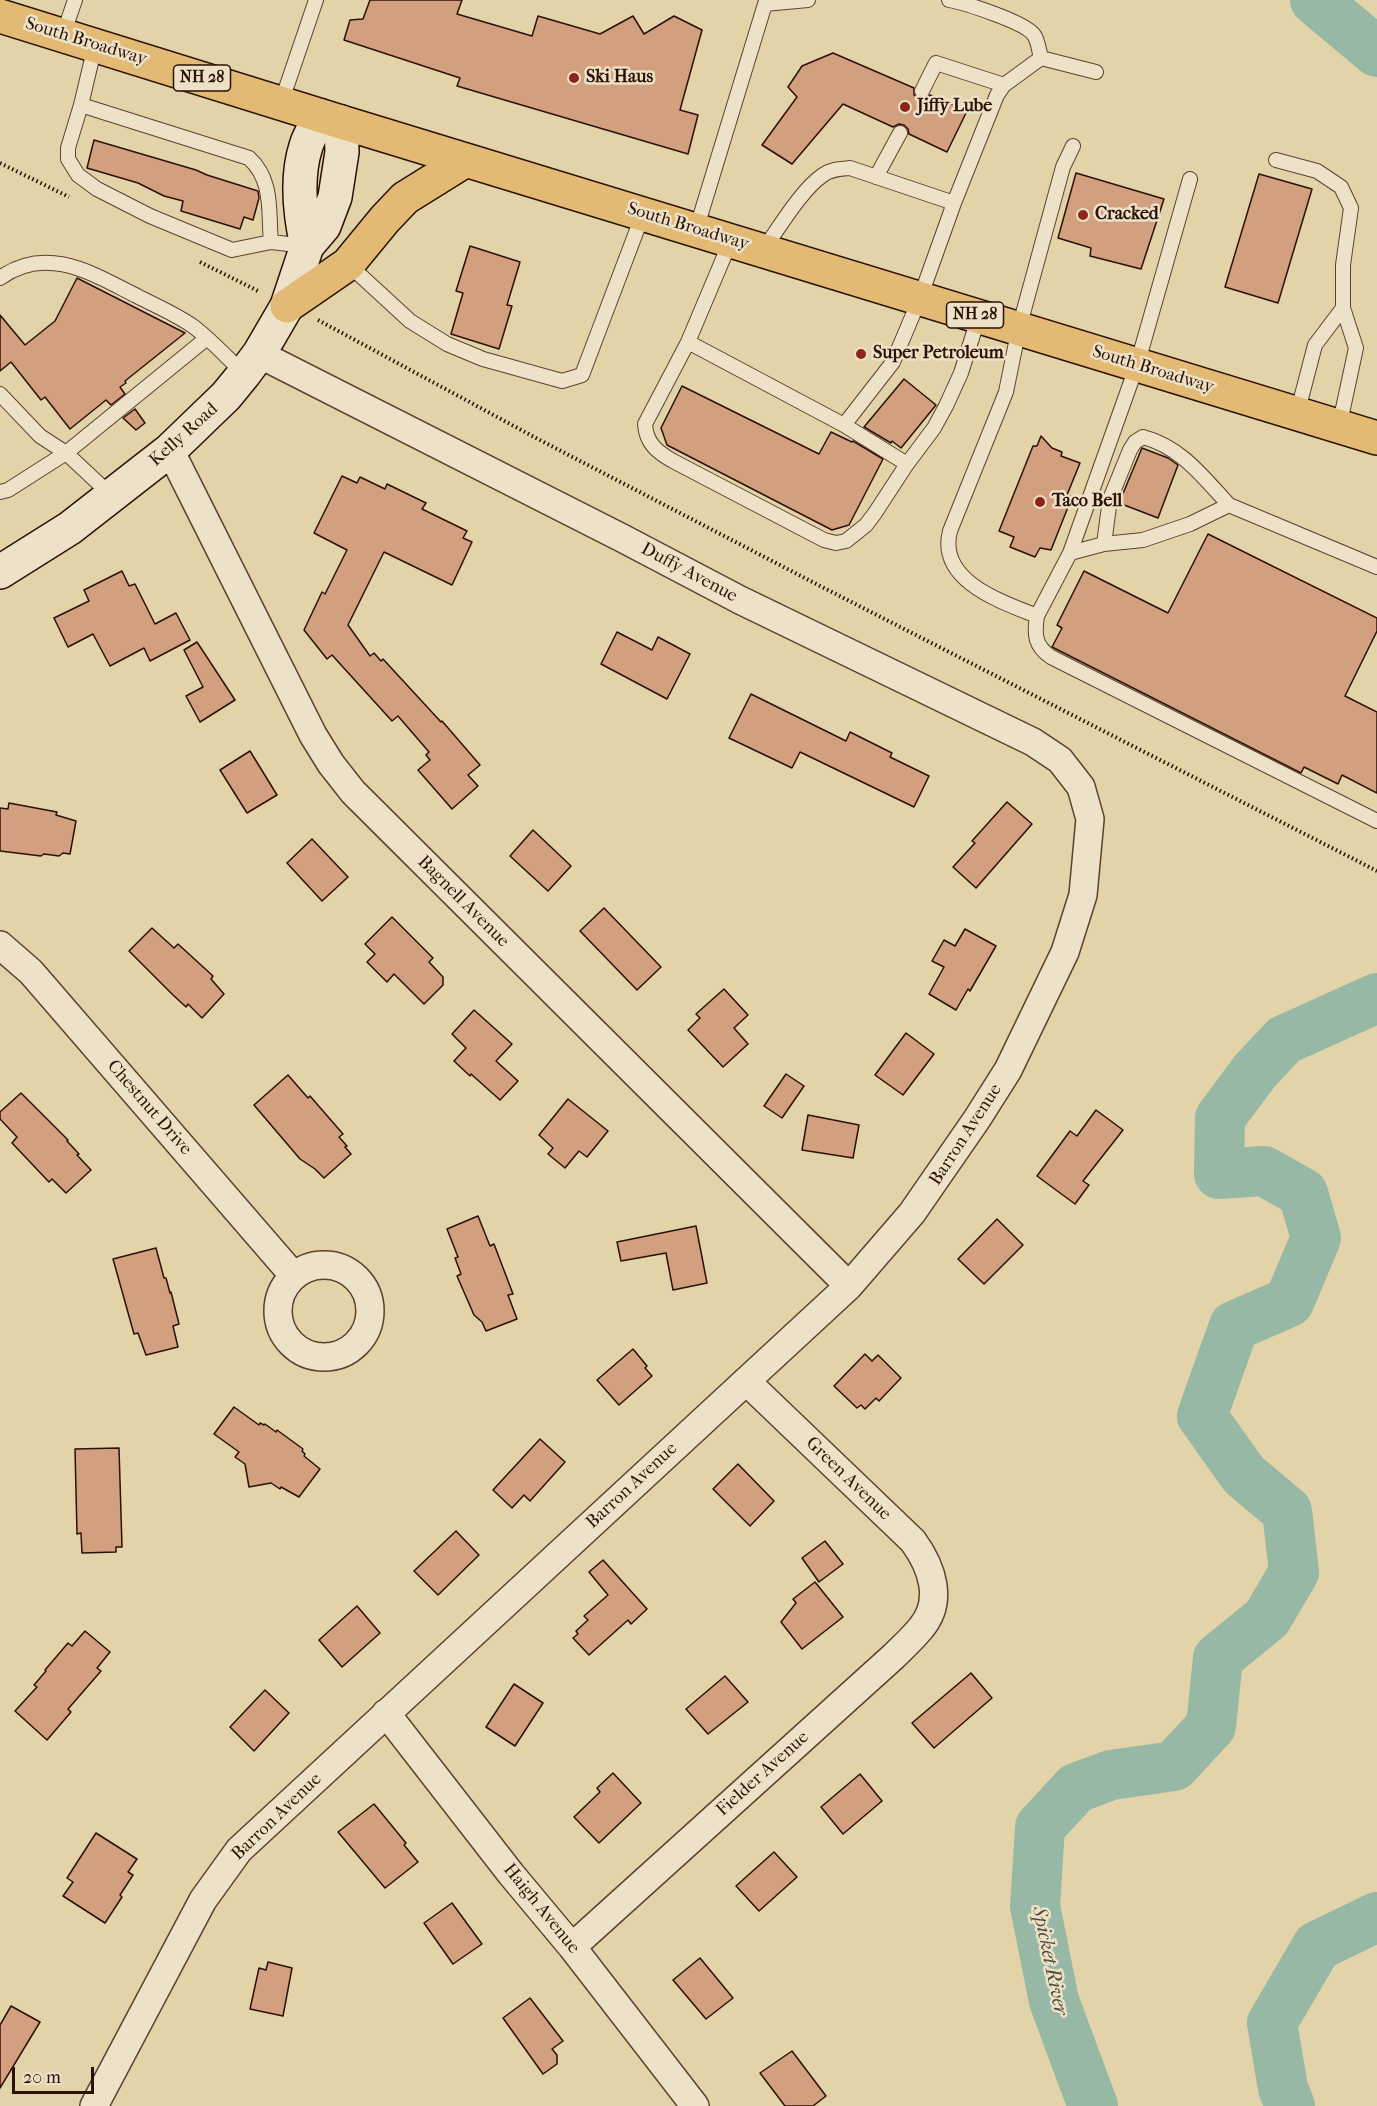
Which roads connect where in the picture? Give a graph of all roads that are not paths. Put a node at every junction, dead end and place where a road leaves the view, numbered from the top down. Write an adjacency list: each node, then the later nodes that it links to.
1 (75, 0): 6 (lane)
2 (316, 0): 12 (lane)
3 (808, 0): 23 (lane)
4 (949, 0): 8 (lane)
5 (0, 16): 6 (main road, South Broadway / NH 28)
6 (63, 35): 7 (main road, South Broadway / NH 28)
7 (95, 45): 12 (main road, South Broadway / NH 28); 13 (lane)
8 (1041, 58): 9 (lane); 10 (lane)
9 (1096, 72)
10 (1004, 85): 11 (lane); 21 (lane)
11 (922, 91)
12 (281, 103): 14 (main road, South Broadway / NH 28)
13 (81, 105): 25 (lane); 25 (lane)
14 (331, 119): 17 (main road, South Broadway / NH 28); 26 (street, Kelly Road)
15 (900, 134): 19 (lane)
16 (1073, 146): 34 (lane)
17 (466, 160): 22 (main road, South Broadway / NH 28); 28 (main road)
18 (1276, 160): 32 (lane)
19 (876, 177): 21 (lane); 27 (lane)
20 (1190, 179): 38 (lane)
21 (954, 203): 30 (lane)
22 (644, 213): 23 (main road, South Broadway / NH 28); 28 (lane)
23 (696, 230): 24 (main road, South Broadway / NH 28)
24 (731, 240): 27 (main road, South Broadway / NH 28); 36 (lane)
25 (271, 242): 26 (lane)
26 (307, 246): 31 (street, Kelly Road)
27 (763, 250): 30 (main road, South Broadway / NH 28)
28 (348, 264): 31 (main road)
29 (0, 278): 35 (lane)
30 (920, 298): 33 (main road, South Broadway / NH 28); 41 (lane)
31 (287, 306): 37 (street, Kelly Road)
32 (1343, 308): 40 (lane); 42 (lane)
33 (979, 316): 34 (main road, South Broadway / NH 28); 46 (lane)
34 (1019, 328): 38 (main road, South Broadway / NH 28); 54 (lane)
35 (207, 338): 37 (lane); 45 (lane)
36 (688, 342): 41 (lane); 46 (lane)
37 (252, 364): 44 (street, Kelly Road); 55 (street, Duffy Avenue)
38 (1137, 365): 40 (main road, South Broadway / NH 28); 51 (lane)
39 (0, 394): 45 (lane)
40 (1297, 414): 42 (main road, South Broadway / NH 28)
41 (844, 424): 46 (lane)
42 (1339, 427): 43 (main road, South Broadway / NH 28)
43 (1377, 438)
44 (170, 450): 48 (street, Kelly Road); 59 (street, Bagnell Avenue)
45 (66, 453): 47 (lane); 48 (lane)
46 (907, 464)
47 (0, 492)
48 (113, 496): 53 (street, Kelly Road)
49 (1229, 505): 50 (lane); 50 (lane); 52 (lane)
50 (1104, 544): 51 (lane)
51 (1070, 553): 54 (lane)
52 (1377, 567)
53 (0, 572)
54 (1038, 616): 56 (lane)
55 (1090, 819): 59 (street, Barron Avenue)
56 (1377, 821)
57 (0, 945): 58 (street, Chestnut Drive)
58 (293, 1275)
59 (849, 1286): 60 (street, Barron Avenue)
60 (746, 1381): 61 (street, Green Avenue); 62 (street, Barron Avenue)
61 (934, 1588): 63 (street, Fielder Avenue)
62 (386, 1713): 63 (street, Haigh Avenue); 64 (street, Barron Avenue)
63 (572, 1947): 65 (street, Haigh Avenue)
64 (94, 2106)
65 (695, 2106)

